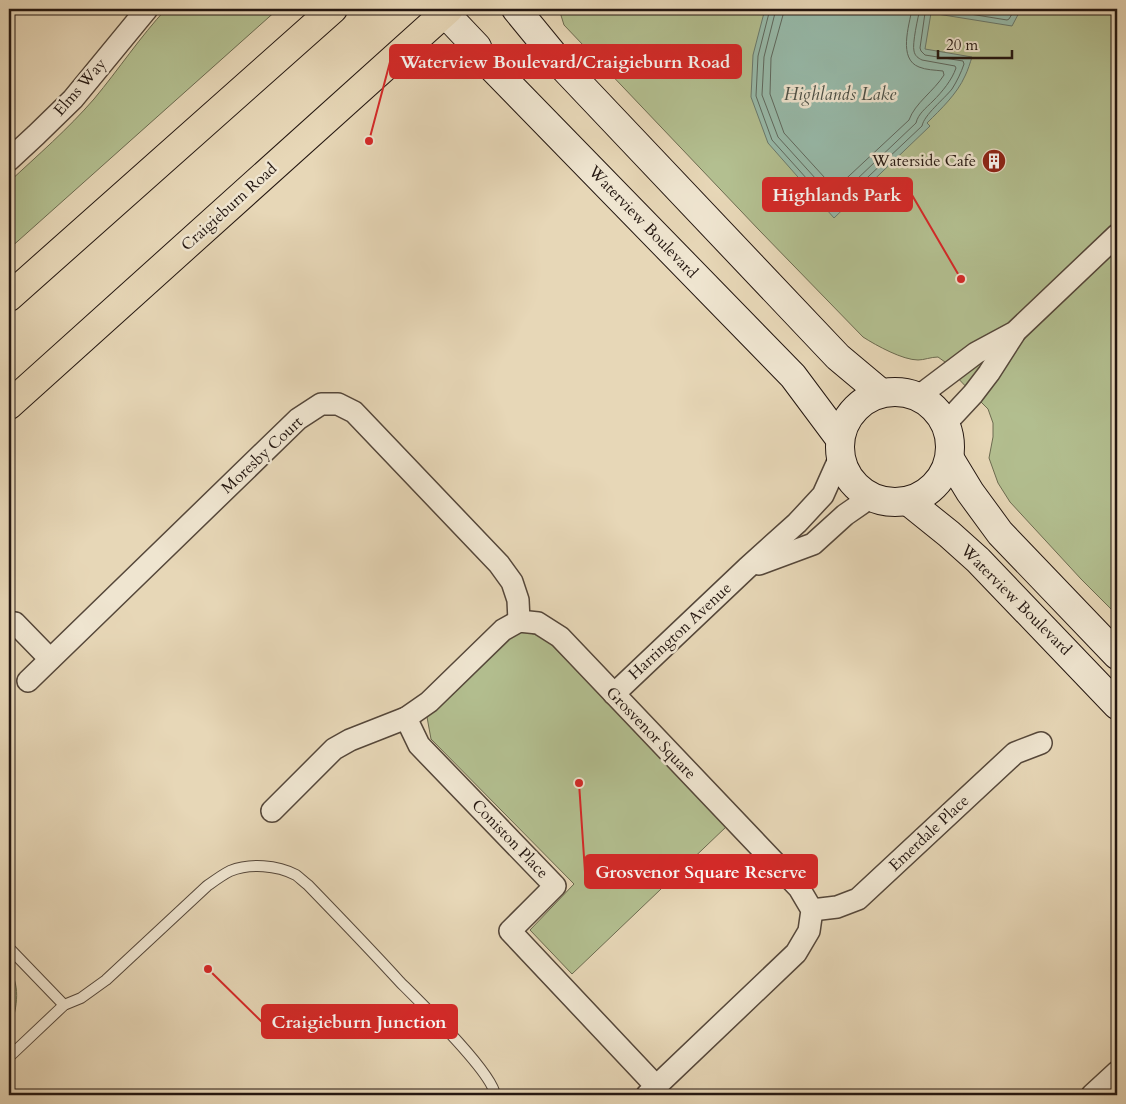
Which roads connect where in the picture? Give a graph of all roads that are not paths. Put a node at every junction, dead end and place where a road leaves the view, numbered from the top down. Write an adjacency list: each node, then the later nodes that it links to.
1 (147, 9): 5 (street, Elms Way)
2 (333, 9): 7 (main road)
3 (516, 9): 9 (street)
4 (445, 10): 11 (main road, Craigieburn Road); 13 (street, Waterview Boulevard)
5 (9, 160)
6 (1117, 235): 8 (street)
7 (9, 297)
8 (1015, 332): 10 (street); 12 (street)
9 (881, 393): 10 (street); 13 (street)
10 (919, 396): 12 (street)
11 (9, 405)
12 (946, 423): 14 (street)
13 (840, 448): 15 (street); 17 (street, Harrington Avenue)
14 (950, 459): 16 (street); 20 (street, Waterview Boulevard)
15 (871, 498): 16 (street); 17 (street, Harrington Avenue)
16 (908, 501): 24 (street, Waterview Boulevard)
17 (747, 568): 23 (street, Harrington Avenue)
18 (519, 621): 21 (street, Moresby Court); 23 (street, Grosvenor Square); 25 (street)
19 (15, 623): 21 (street)
20 (1117, 655)
21 (50, 659): 22 (street, Moresby Court)
22 (28, 681)
23 (614, 694): 28 (street, Grosvenor Square)
24 (1117, 705)
25 (406, 718): 27 (street); 33 (street, Coniston Place)
26 (1041, 743): 28 (street, Emerdale Place)
27 (272, 811)
28 (812, 910): 33 (street)
29 (9, 948): 30 (lane)
30 (64, 1005): 31 (lane); 34 (lane)
31 (9, 1057)
32 (1117, 1072): 35 (street)
33 (651, 1091)
34 (494, 1095)
35 (1092, 1095)

